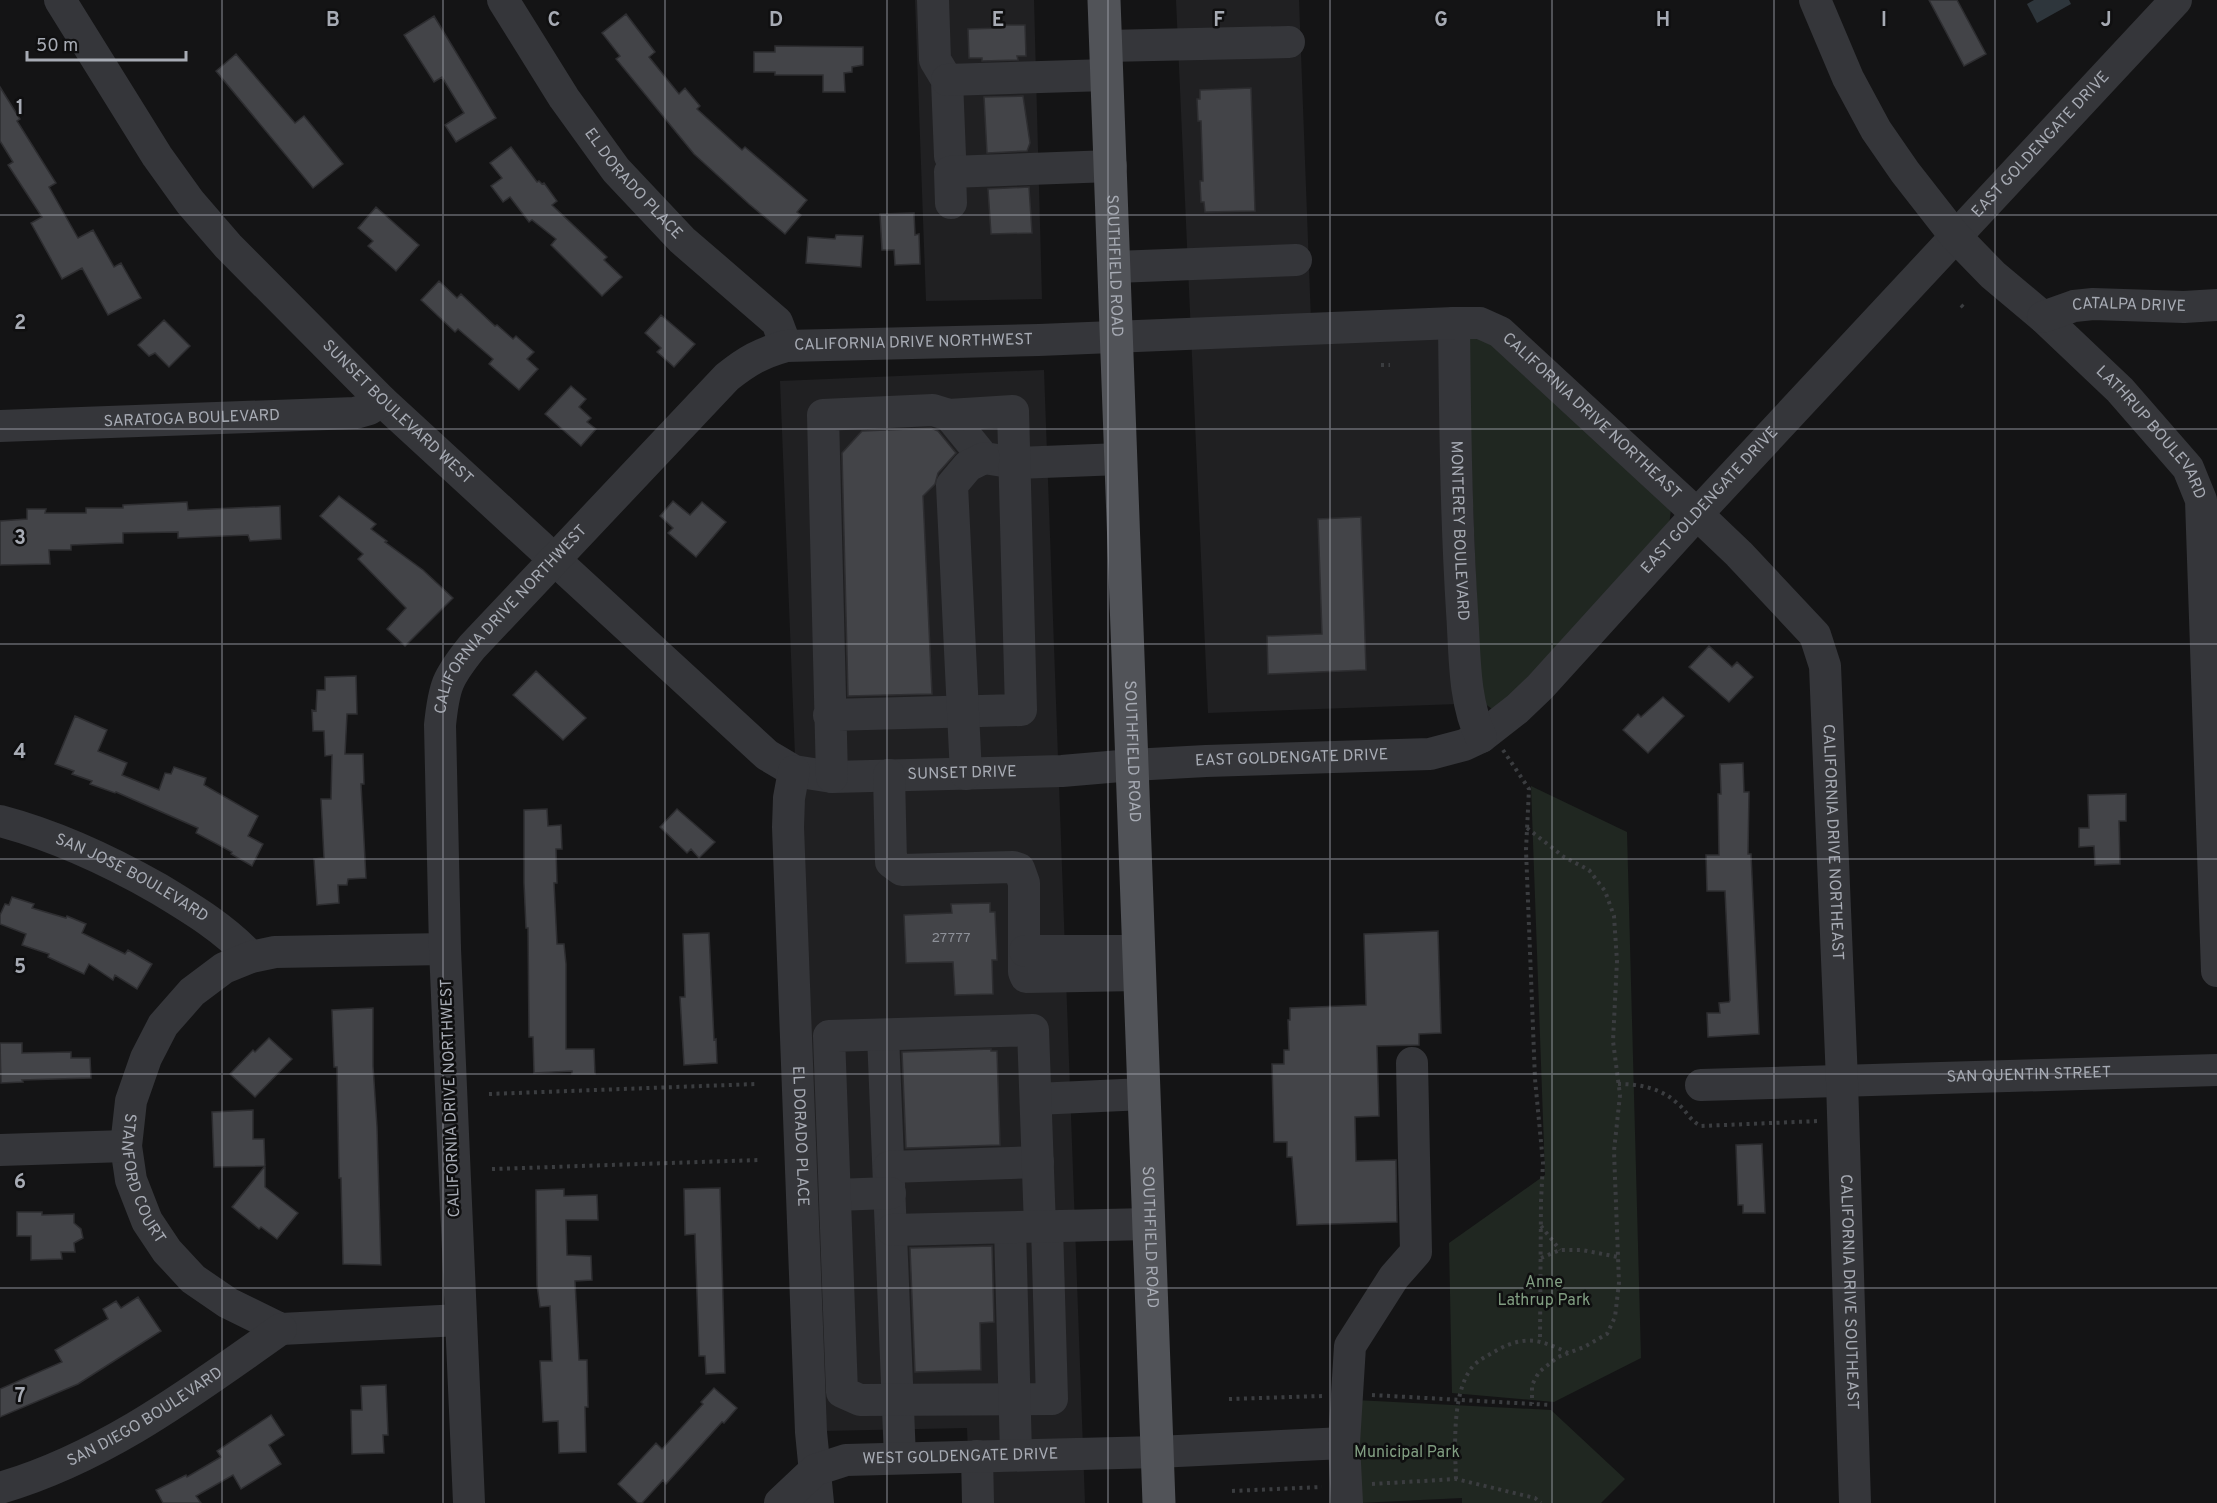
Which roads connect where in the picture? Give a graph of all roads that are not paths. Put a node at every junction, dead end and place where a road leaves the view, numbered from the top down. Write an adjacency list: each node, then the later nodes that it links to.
1 (60, 0): 21 (street, SUNSET BOULEVARD WEST)
2 (503, 0): 20 (street, EL DORADO PLACE)
3 (933, 0): 9 (street)
4 (1104, 0): 8 (main road, SOUTHFIELD ROAD)
5 (1815, 0): 13 (street, LATHRUP BOULEVARD)
6 (2176, 0): 13 (street, EAST GOLDENGATE DRIVE)
7 (1289, 42): 8 (street)
8 (1107, 61): 9 (street); 11 (main road, SOUTHFIELD ROAD)
9 (947, 80): 10 (street)
10 (950, 156)
11 (1111, 166): 12 (street); 15 (main road, SOUTHFIELD ROAD)
12 (951, 203)
13 (1955, 236): 17 (street, LATHRUP BOULEVARD); 27 (street, EAST GOLDENGATE DRIVE)
14 (1296, 260): 15 (street)
15 (1115, 267): 19 (main road, SOUTHFIELD ROAD)
16 (2217, 305): 17 (street, CATALPA DRIVE)
17 (2043, 317): 41 (street, LATHRUP BOULEVARD)
18 (1454, 323): 19 (street, CALIFORNIA DRIVE NORTHEAST); 27 (street, CALIFORNIA DRIVE NORTHEAST); 31 (street, MONTEREY BOULEVARD)
19 (1117, 336): 20 (street, CALIFORNIA DRIVE NORTHWEST); 25 (main road, SOUTHFIELD ROAD)
20 (786, 346): 28 (street, CALIFORNIA DRIVE NORTHWEST)
21 (382, 401): 23 (street, SARATOGA BOULEVARD); 28 (street, SUNSET BOULEVARD WEST)
22 (949, 415): 24 (street); 26 (street); 30 (street)
23 (0, 426)
24 (984, 458): 26 (street); 29 (street)
25 (1121, 459): 26 (street); 32 (main road, SOUTHFIELD ROAD)
26 (1016, 463): 29 (street)
27 (1697, 514): 31 (street, EAST GOLDENGATE DRIVE); 45 (street, CALIFORNIA DRIVE NORTHEAST)
28 (555, 561): 33 (street, SUNSET BOULEVARD WEST); 38 (street, CALIFORNIA DRIVE NORTHWEST)
29 (963, 711): 30 (street); 34 (street)
30 (829, 715): 36 (street)
31 (1491, 742): 32 (street, EAST GOLDENGATE DRIVE)
32 (1132, 765): 34 (street, SUNSET DRIVE); 40 (main road, SOUTHFIELD ROAD)
33 (794, 771): 36 (street, SUNSET DRIVE); 66 (street, EL DORADO PLACE)
34 (966, 774): 35 (street, SUNSET DRIVE)
35 (889, 776): 36 (street, SUNSET DRIVE); 40 (street)
36 (832, 777)
37 (0, 821): 39 (street, SAN JOSE BOULEVARD)
38 (445, 949): 39 (street, STANFORD COURT); 57 (street, CALIFORNIA DRIVE NORTHWEST)
39 (251, 957): 49 (street, STANFORD COURT)
40 (1139, 963): 47 (main road, SOUTHFIELD ROAD)
41 (2217, 972)
42 (883, 1035): 48 (street); 52 (street); 53 (street)
43 (1412, 1063): 61 (street)
44 (2217, 1070): 45 (street, SAN QUENTIN STREET)
45 (1842, 1081): 46 (street, SAN QUENTIN STREET); 74 (street, CALIFORNIA DRIVE SOUTHEAST)
46 (1701, 1085)
47 (1144, 1094): 48 (street); 54 (main road, SOUTHFIELD ROAD)
48 (1036, 1099): 51 (street)
49 (126, 1146): 50 (street); 58 (street, STANFORD COURT)
50 (0, 1150)
51 (1038, 1162): 52 (street); 55 (street)
52 (890, 1180): 53 (street); 56 (street)
53 (835, 1195): 60 (street)
54 (1149, 1224): 55 (street); 62 (main road, SOUTHFIELD ROAD)
55 (1032, 1227): 56 (street); 59 (street)
56 (892, 1230): 60 (street)
57 (460, 1320): 58 (street, STANFORD COURT); 69 (street, CALIFORNIA DRIVE NORTHWEST)
58 (281, 1329): 67 (street, SAN DIEGO BOULEVARD)
59 (1014, 1400): 60 (street); 63 (street)
60 (899, 1401): 65 (street)
61 (1344, 1443): 62 (street, WEST GOLDENGATE DRIVE); 68 (street)
62 (1157, 1452): 63 (street, WEST GOLDENGATE DRIVE); 73 (main road, SOUTHFIELD ROAD)
63 (1016, 1454): 64 (street, WEST GOLDENGATE DRIVE)
64 (977, 1456): 65 (street, WEST GOLDENGATE DRIVE); 72 (street)
65 (900, 1458): 66 (street, WEST GOLDENGATE DRIVE)
66 (815, 1470): 70 (street, WEST GOLDENGATE DRIVE); 71 (street, EL DORADO PLACE)
67 (0, 1488)
68 (1346, 1491)
69 (469, 1503)
70 (780, 1503)
71 (818, 1503)
72 (978, 1503)
73 (1159, 1503)
74 (1855, 1503)

